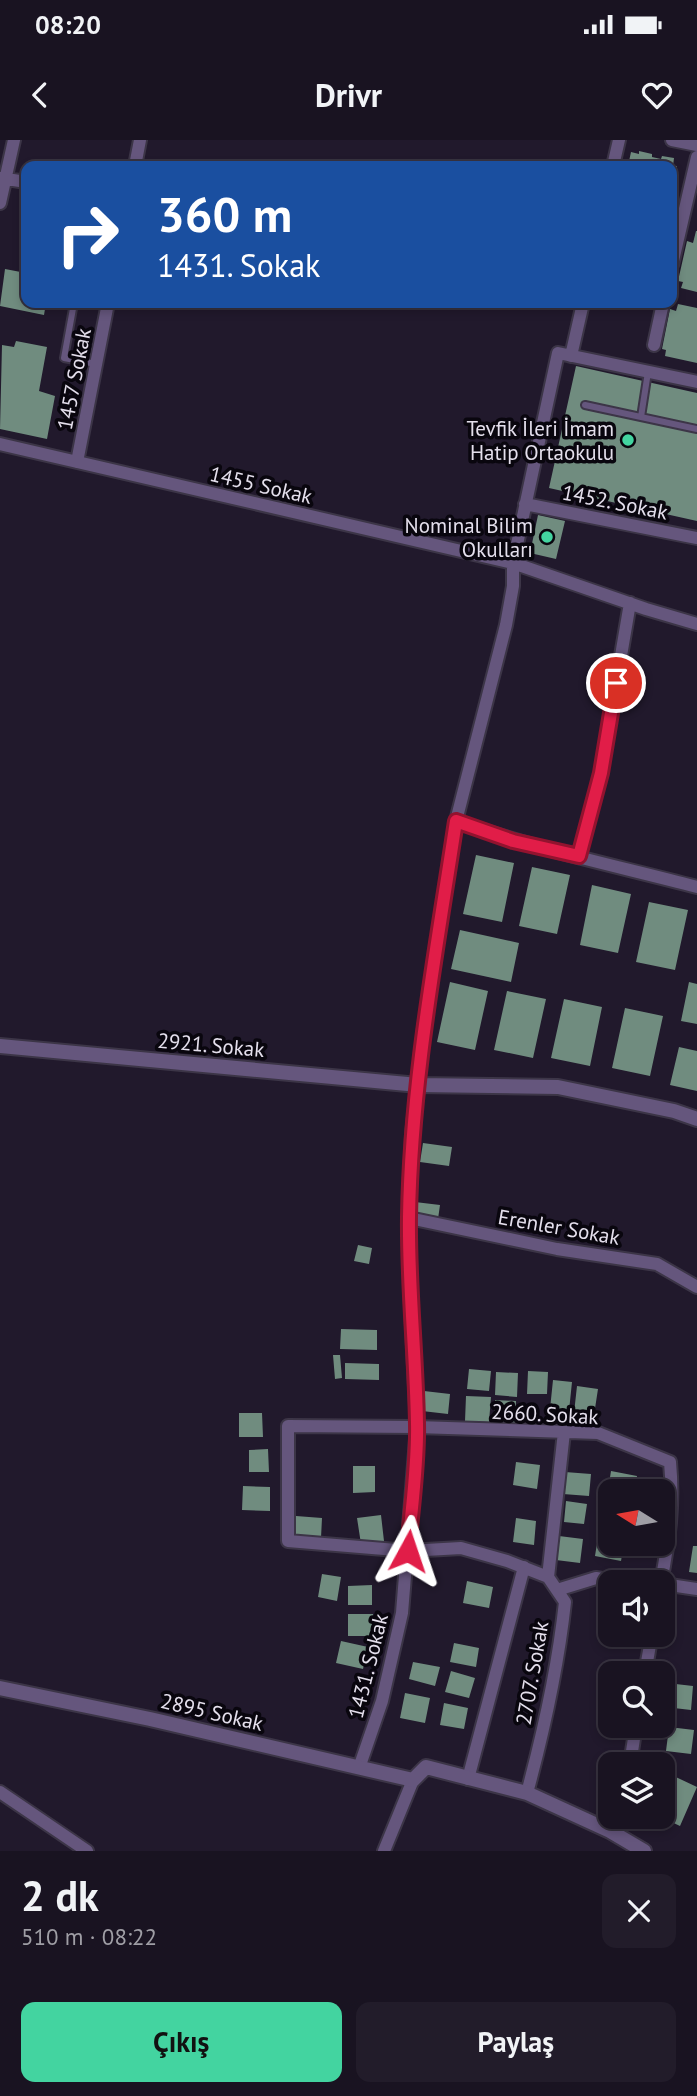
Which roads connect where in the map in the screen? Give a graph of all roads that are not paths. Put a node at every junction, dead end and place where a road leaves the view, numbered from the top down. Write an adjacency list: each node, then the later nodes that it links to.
1 (13, 140): 9 (street)
2 (140, 140): 7 (street)
3 (619, 140): 8 (street)
4 (672, 140): 5 (street)
5 (697, 145)
6 (697, 156): 12 (street)
7 (136, 161)
8 (614, 161)
9 (3, 178): 10 (street); 11 (street)
10 (21, 181)
11 (0, 203)
12 (677, 243)
13 (73, 308): 19 (lane)
14 (107, 308): 19 (street, 1457 Sokak)
15 (581, 308): 18 (street, 1431. Sokak)
16 (662, 308): 17 (street)
17 (654, 345)
18 (565, 355): 20 (street); 27 (street, 1431. Sokak)
19 (96, 364): 26 (street, 1457 Sokak)
20 (648, 372): 21 (street); 23 (lane)
21 (697, 382)
22 (585, 405): 23 (lane)
23 (641, 416): 24 (lane)
24 (697, 429)
25 (0, 444): 26 (street, 1455 Sokak)
26 (77, 462): 29 (street, 1455 Sokak)
27 (526, 503): 28 (street, 1452. Sokak); 29 (street, 1431. Sokak)
28 (697, 538)
29 (513, 563): 30 (street, 1455 Sokak); 32 (street, 1431. Sokak)
30 (630, 603): 31 (street); 33 (street)
31 (697, 624)
32 (456, 821): 33 (street); 36 (street, 1431. Sokak)
33 (579, 856): 34 (street)
34 (697, 887)
35 (0, 1046): 36 (street, 2921. Sokak)
36 (418, 1085): 37 (street, 2921. Sokak); 38 (street, 1431. Sokak)
37 (697, 1118)
38 (409, 1218): 39 (street, Erenler Sokak); 40 (street, 1431. Sokak)
39 (697, 1287)
40 (418, 1427): 41 (street, 2660. Sokak); 42 (street, 1431. Sokak); 42 (street, 2660. Sokak)
41 (564, 1432): 44 (street, 2660. Sokak); 45 (street)
42 (408, 1551): 43 (street); 51 (street, 1431. Sokak)
43 (524, 1567): 45 (street); 52 (street)
44 (664, 1570)
45 (548, 1577): 49 (street, 2707. Sokak)
46 (598, 1577): 49 (street)
47 (675, 1585): 48 (street)
48 (697, 1589)
49 (557, 1590): 55 (street, 2707. Sokak)
50 (0, 1688): 51 (street, 2895 Sokak)
51 (359, 1768): 53 (street, 2895 Sokak)
52 (468, 1779): 53 (street); 55 (street)
53 (413, 1780): 59 (street)
54 (0, 1792): 58 (street)
55 (527, 1793): 57 (street)
56 (618, 1829): 57 (street)
57 (617, 1835): 60 (street)
58 (87, 1851)
59 (384, 1851)
60 (644, 1851)

